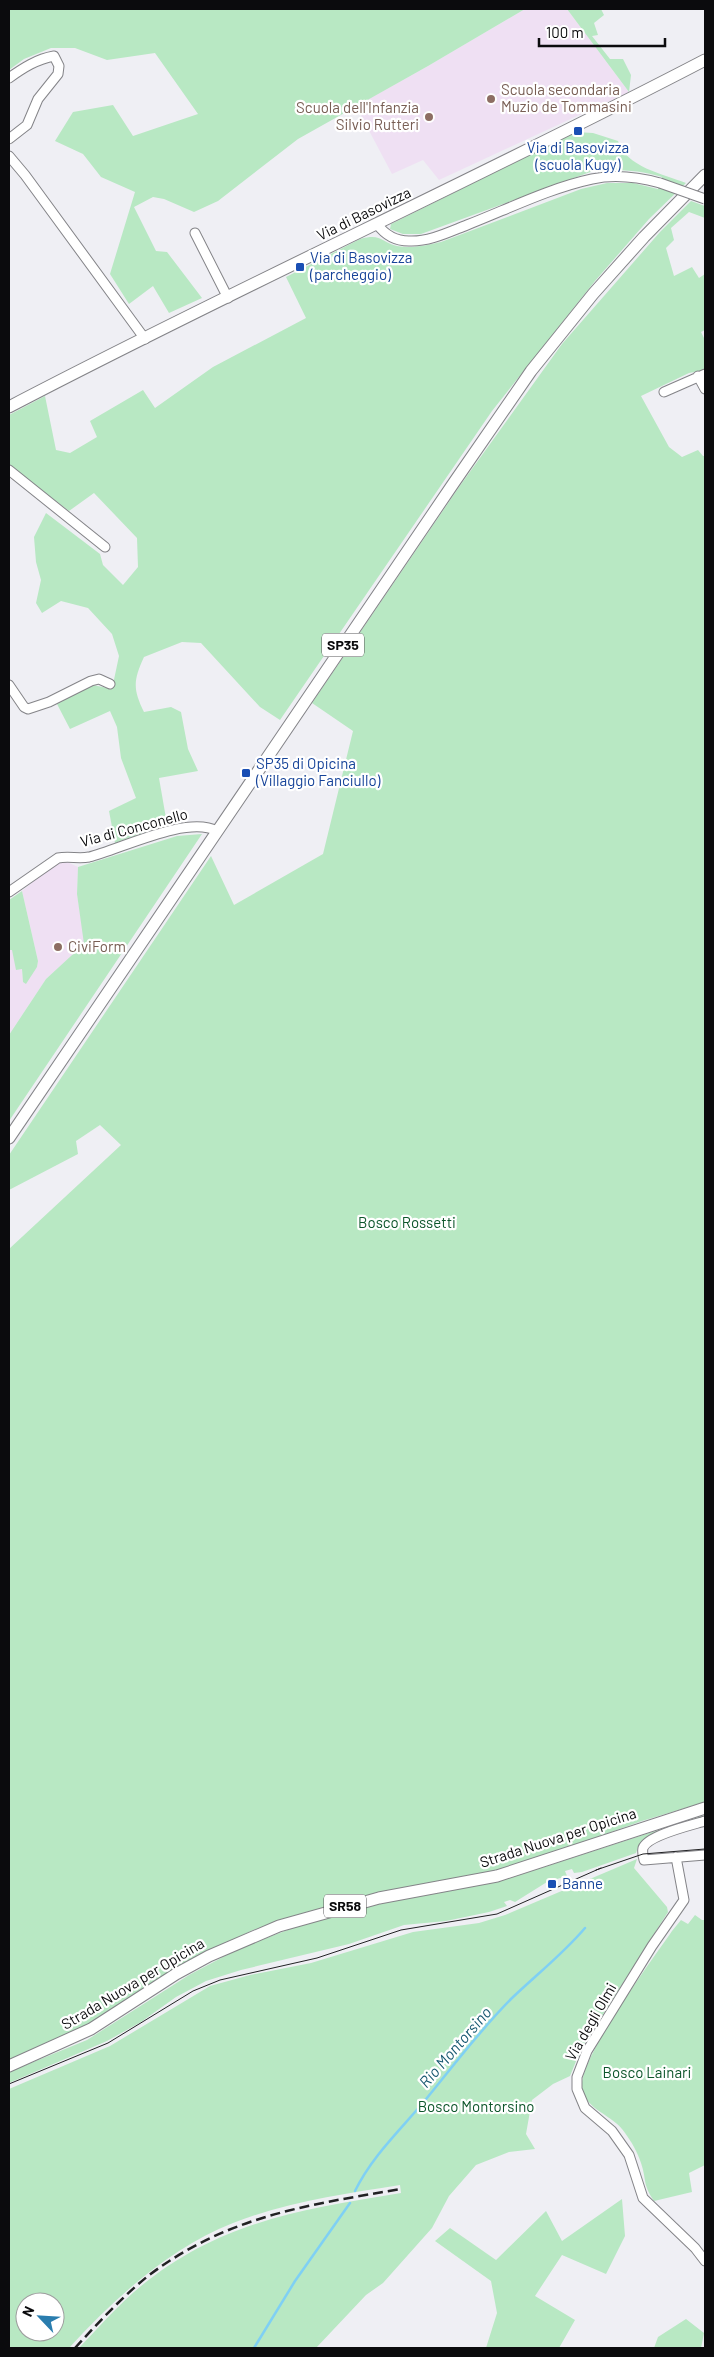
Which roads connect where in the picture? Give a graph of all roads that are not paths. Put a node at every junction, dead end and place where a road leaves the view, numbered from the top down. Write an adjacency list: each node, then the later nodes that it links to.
1 (705, 60): 7 (main road, Via di Basovizza)
2 (9, 78): 3 (street)
3 (9, 139)
4 (9, 156): 10 (street)
5 (705, 176): 19 (main road, SP35)
6 (705, 199): 7 (street, bridge)
7 (376, 224): 9 (main road, Via di Basovizza)
8 (195, 233): 9 (street)
9 (228, 298): 10 (main road, Via di Basovizza)
10 (145, 339): 14 (main road, Via di Basovizza)
11 (702, 375): 12 (street); 13 (street)
12 (705, 389)
13 (664, 392)
14 (9, 407)
15 (9, 470): 16 (street)
16 (105, 548)
17 (110, 684): 18 (street)
18 (9, 685)
19 (217, 831): 20 (street, Via di Conconello); 21 (main road, SP35)
20 (9, 892)
21 (9, 1138)
22 (705, 1808): 26 (main road, Strada Nuova per Opicina / SR58)
23 (705, 1821): 25 (street)
24 (705, 1855): 25 (street)
25 (676, 1857): 27 (street, Via degli Olmi)
26 (9, 2066)
27 (705, 2261)

